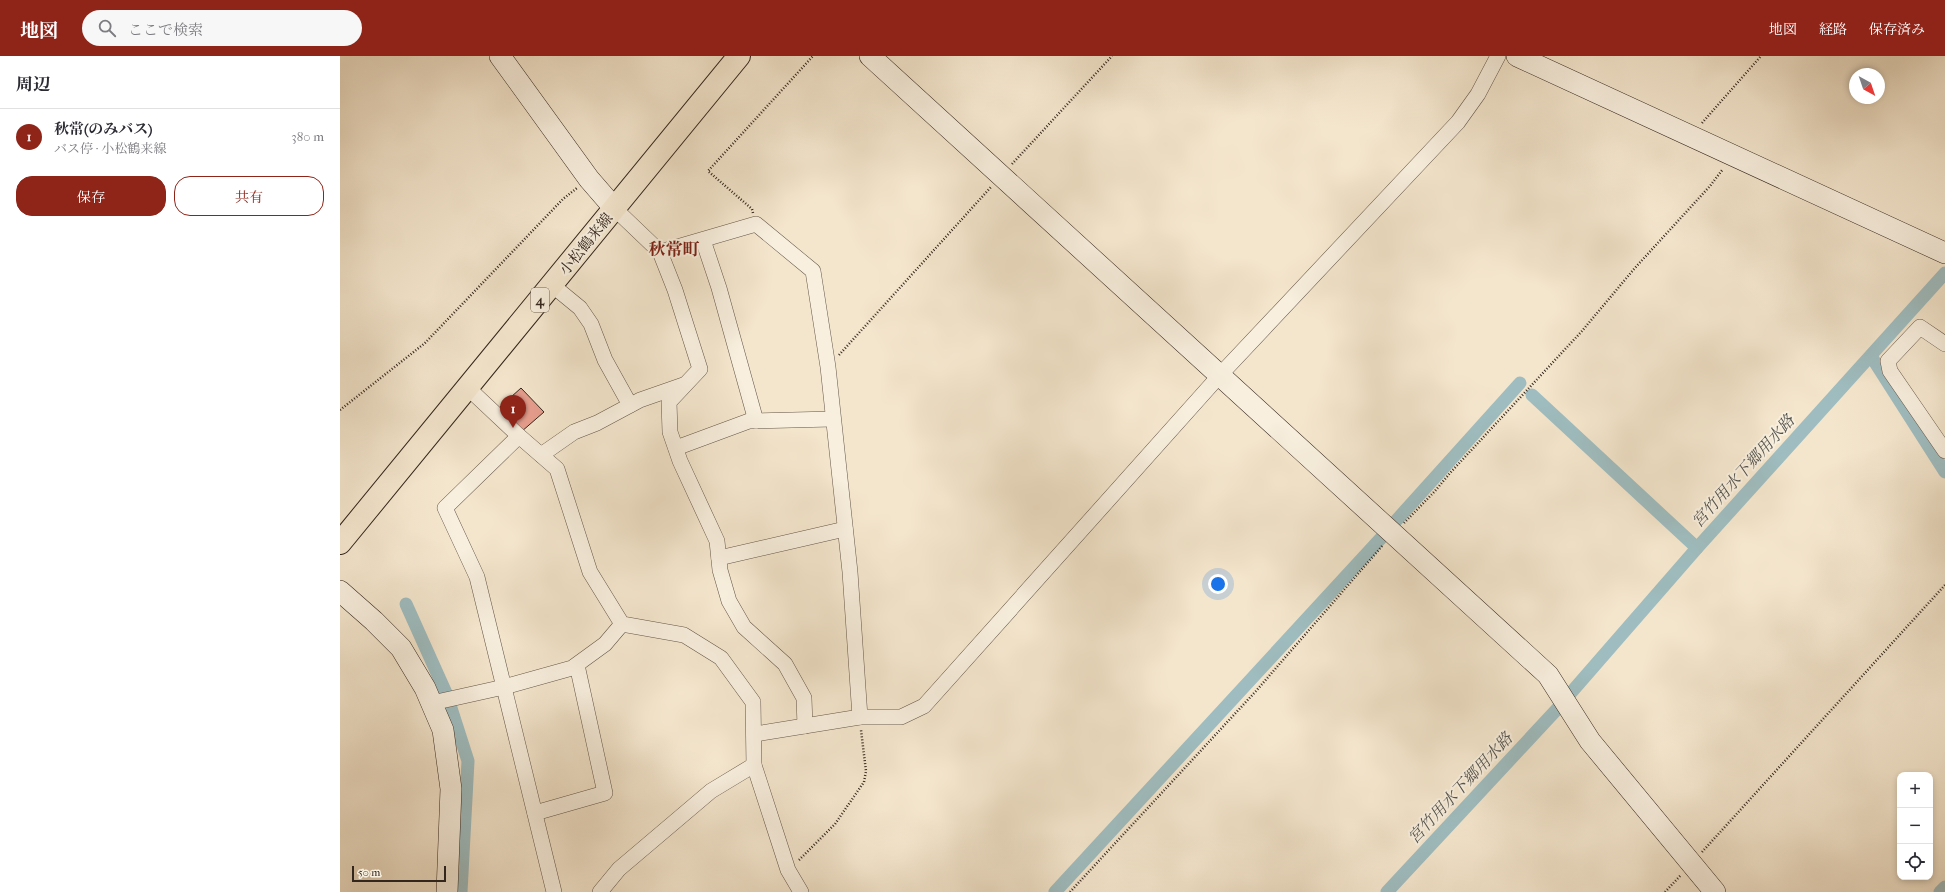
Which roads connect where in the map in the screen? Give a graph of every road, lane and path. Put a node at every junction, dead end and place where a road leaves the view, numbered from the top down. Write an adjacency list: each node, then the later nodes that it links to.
1 (500, 56): 12 (street)
2 (739, 56): 13 (main road, 小松鶴来線 / 4)
3 (812, 56): 14 (path)
4 (870, 56): 11 (street)
5 (1112, 56): 11 (path)
6 (1498, 56): 21 (street)
7 (1517, 56): 9 (street)
8 (1761, 56): 9 (path)
9 (1692, 136): 10 (street)
10 (1732, 155): 17 (street); 33 (path)
11 (1001, 175): 20 (path); 21 (street)
12 (589, 179): 13 (street); 25 (path)
13 (615, 209): 16 (street); 18 (main road, 小松鶴来線 / 4)
14 (756, 224): 15 (street); 20 (street)
15 (703, 240): 16 (street); 27 (street)
16 (660, 252): 22 (street)
17 (1945, 252)
18 (552, 285): 23 (main road, 小松鶴来線 / 4); 24 (street)
19 (1945, 344): 30 (street)
20 (828, 367): 26 (street)
21 (1220, 375): 33 (street); 42 (street)
22 (686, 384): 24 (street); 29 (street)
23 (468, 388): 28 (street); 34 (main road, 小松鶴来線 / 4)
24 (630, 405): 31 (street)
25 (340, 410)
26 (832, 419): 27 (street); 32 (street)
27 (756, 421): 29 (street)
28 (519, 436): 31 (street); 40 (street)
29 (676, 448): 35 (street)
30 (1945, 451)
31 (541, 455): 38 (street)
32 (845, 529): 35 (street); 42 (street)
33 (1392, 534): 47 (street); 53 (path)
34 (340, 543)
35 (719, 558): 43 (street)
36 (1945, 585): 47 (path)
37 (340, 591): 41 (street)
38 (622, 624): 39 (street); 44 (street)
39 (577, 665): 40 (street); 46 (street)
40 (504, 687): 41 (street); 46 (street)
41 (432, 703): 49 (street)
42 (860, 717): 43 (street); 48 (path)
43 (805, 726): 44 (street)
44 (755, 734): 45 (street)
45 (754, 765): 48 (street); 51 (street)
46 (535, 813): 50 (street)
47 (1691, 863): 54 (path); 55 (street)
48 (788, 870): 52 (street)
49 (447, 892)
50 (554, 892)
51 (600, 892)
52 (801, 892)
53 (1070, 892)
54 (1665, 892)
55 (1715, 892)

